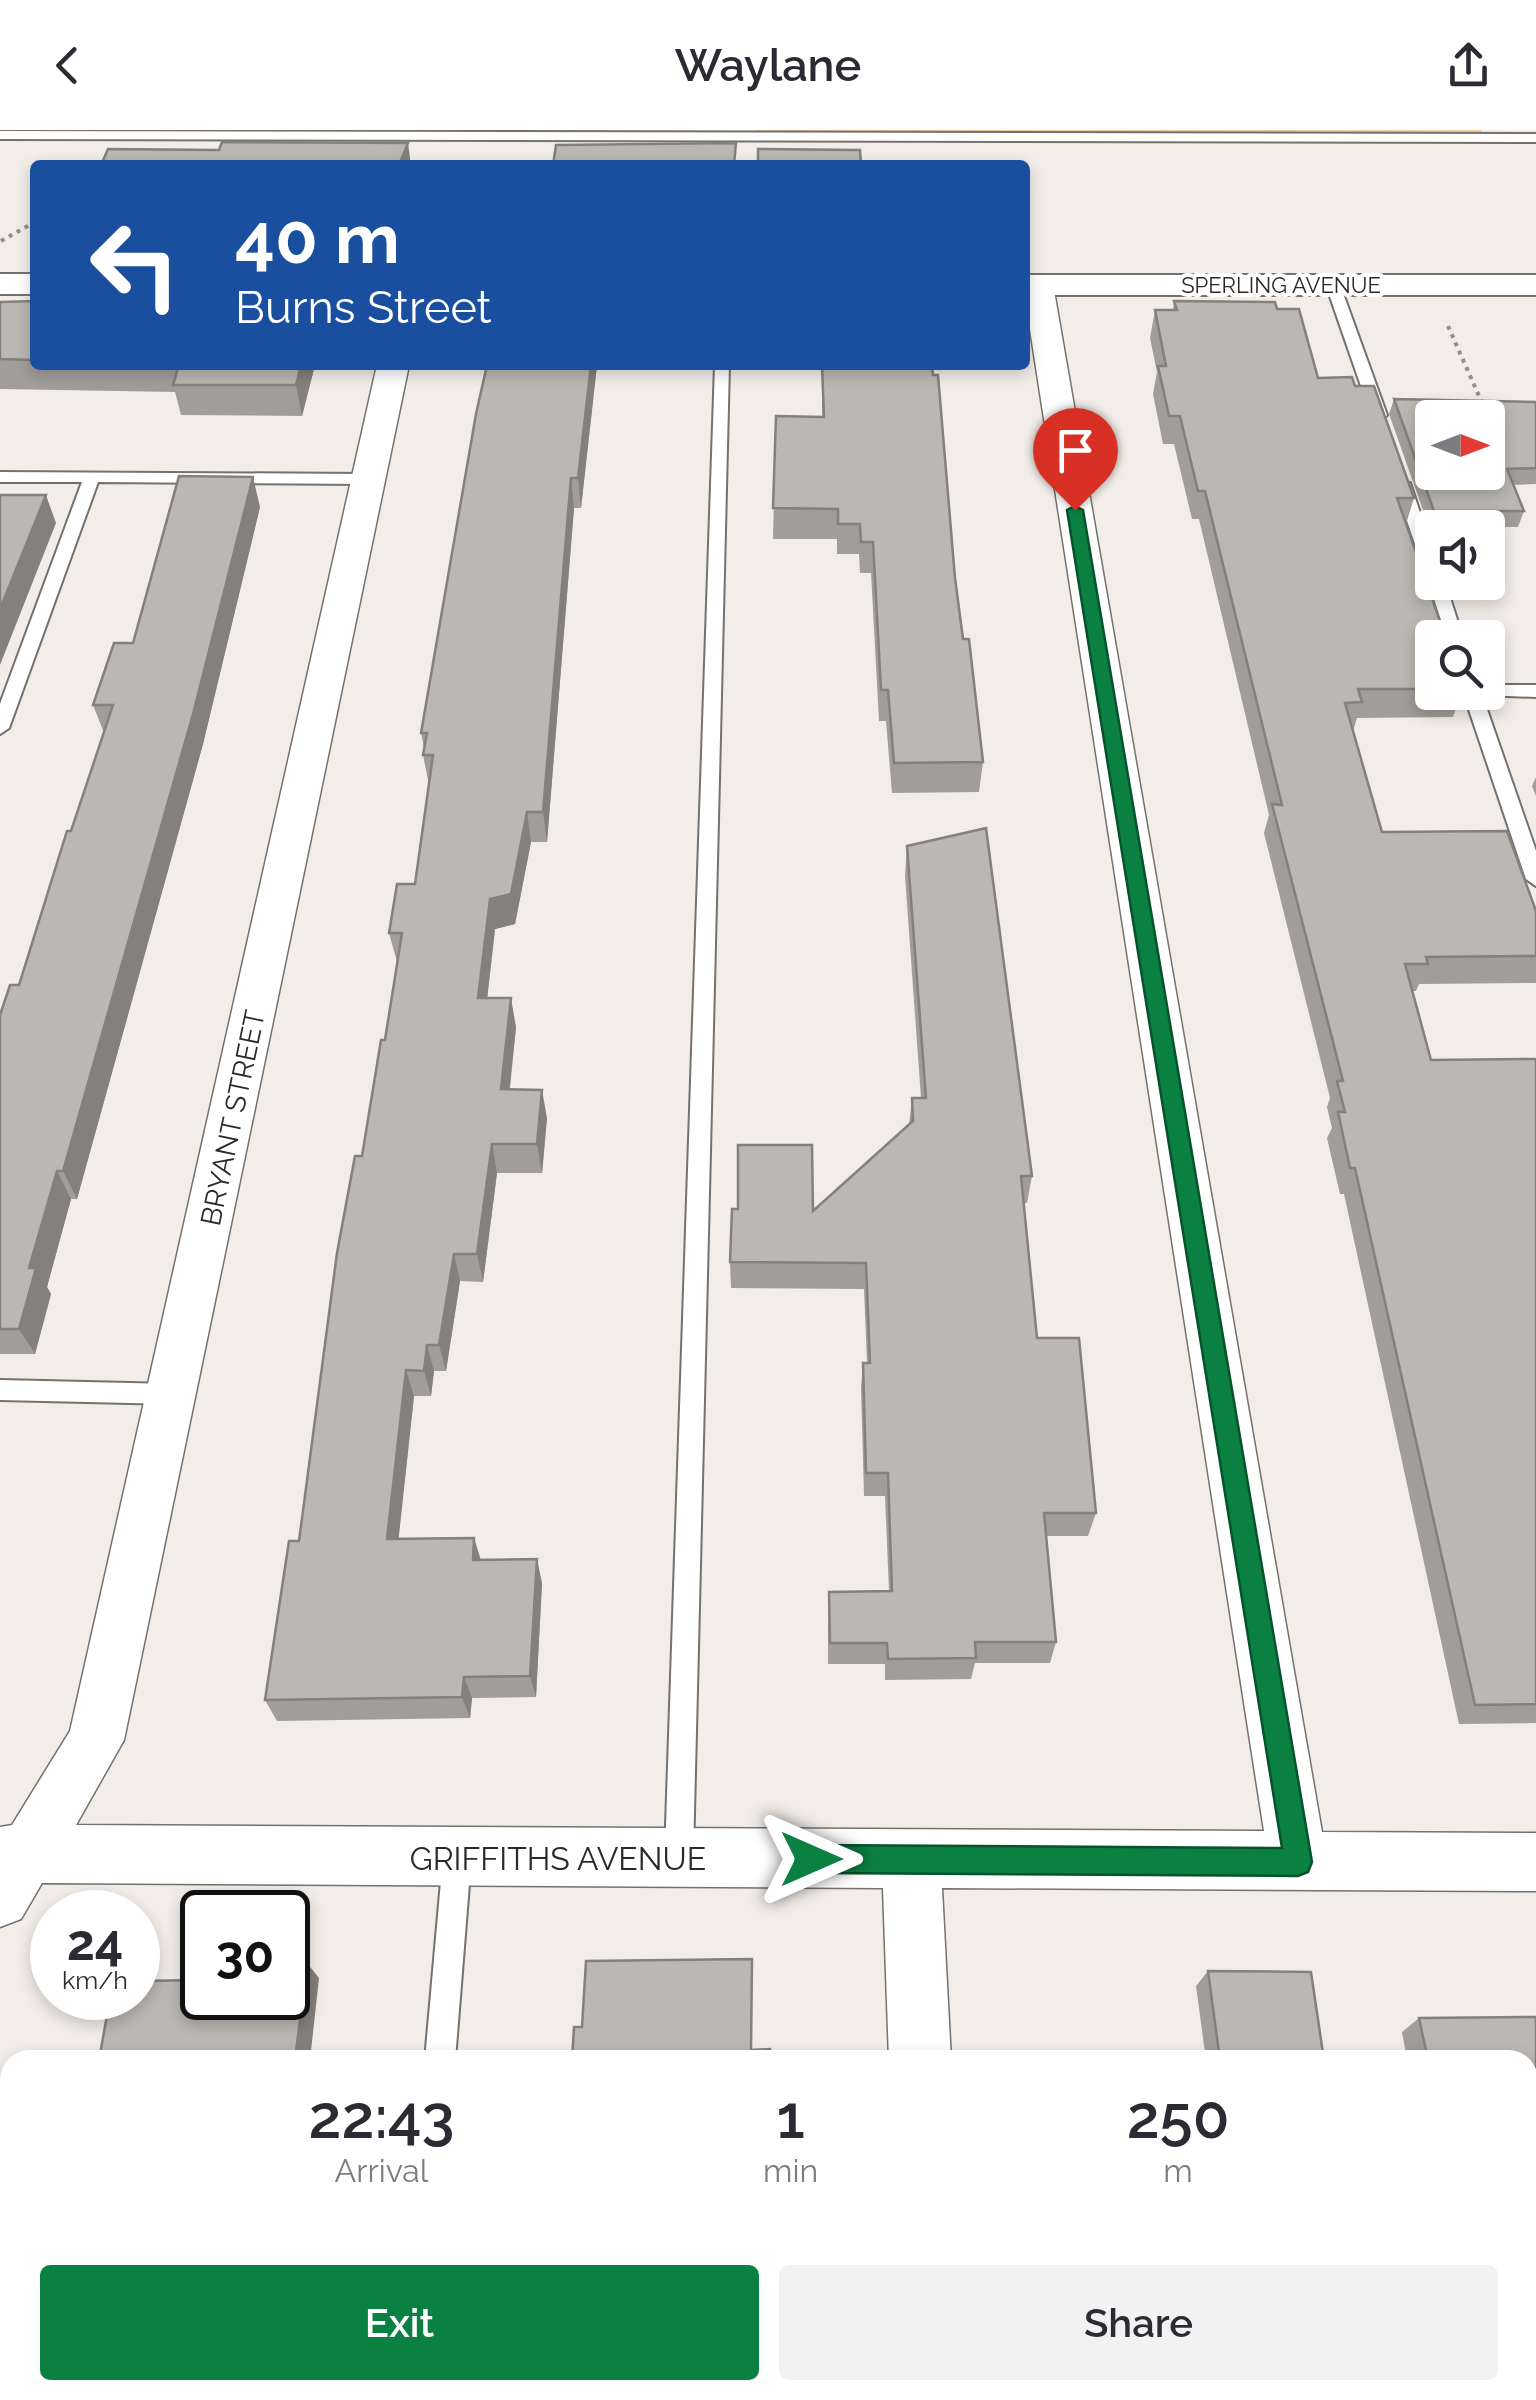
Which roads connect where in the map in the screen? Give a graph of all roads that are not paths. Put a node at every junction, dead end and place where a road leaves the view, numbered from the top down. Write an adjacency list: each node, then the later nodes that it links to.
1 (0, 134): 2 (lane)
2 (1536, 138)
3 (0, 284): 4 (street)
4 (30, 284)
5 (1032, 285): 6 (street, SPERLING AVENUE); 26 (street)
6 (1333, 285): 7 (street, SPERLING AVENUE); 10 (lane)
7 (1536, 285)
8 (392, 370): 14 (street, BRYANT STREET)
9 (722, 370): 23 (lane)
10 (1382, 424)
11 (1394, 459): 15 (lane)
12 (0, 477): 13 (lane)
13 (92, 477): 14 (lane); 19 (lane)
14 (370, 479): 22 (street, BRYANT STREET)
15 (1415, 520)
16 (1505, 691): 17 (lane)
17 (1536, 691)
18 (1478, 710): 20 (lane)
19 (0, 728)
20 (1536, 879)
21 (0, 1390): 22 (lane)
22 (174, 1394): 28 (street, BRYANT STREET)
23 (679, 1858): 24 (street, GRIFFITHS AVENUE); 25 (street, GRIFFITHS AVENUE)
24 (911, 1858): 26 (street, GRIFFITHS AVENUE); 30 (street)
25 (457, 1859): 28 (street, GRIFFITHS AVENUE); 29 (lane)
26 (1298, 1862): 27 (street, GRIFFITHS AVENUE)
27 (1536, 1862)
28 (9, 1869)
29 (441, 2050)
30 (920, 2050)

